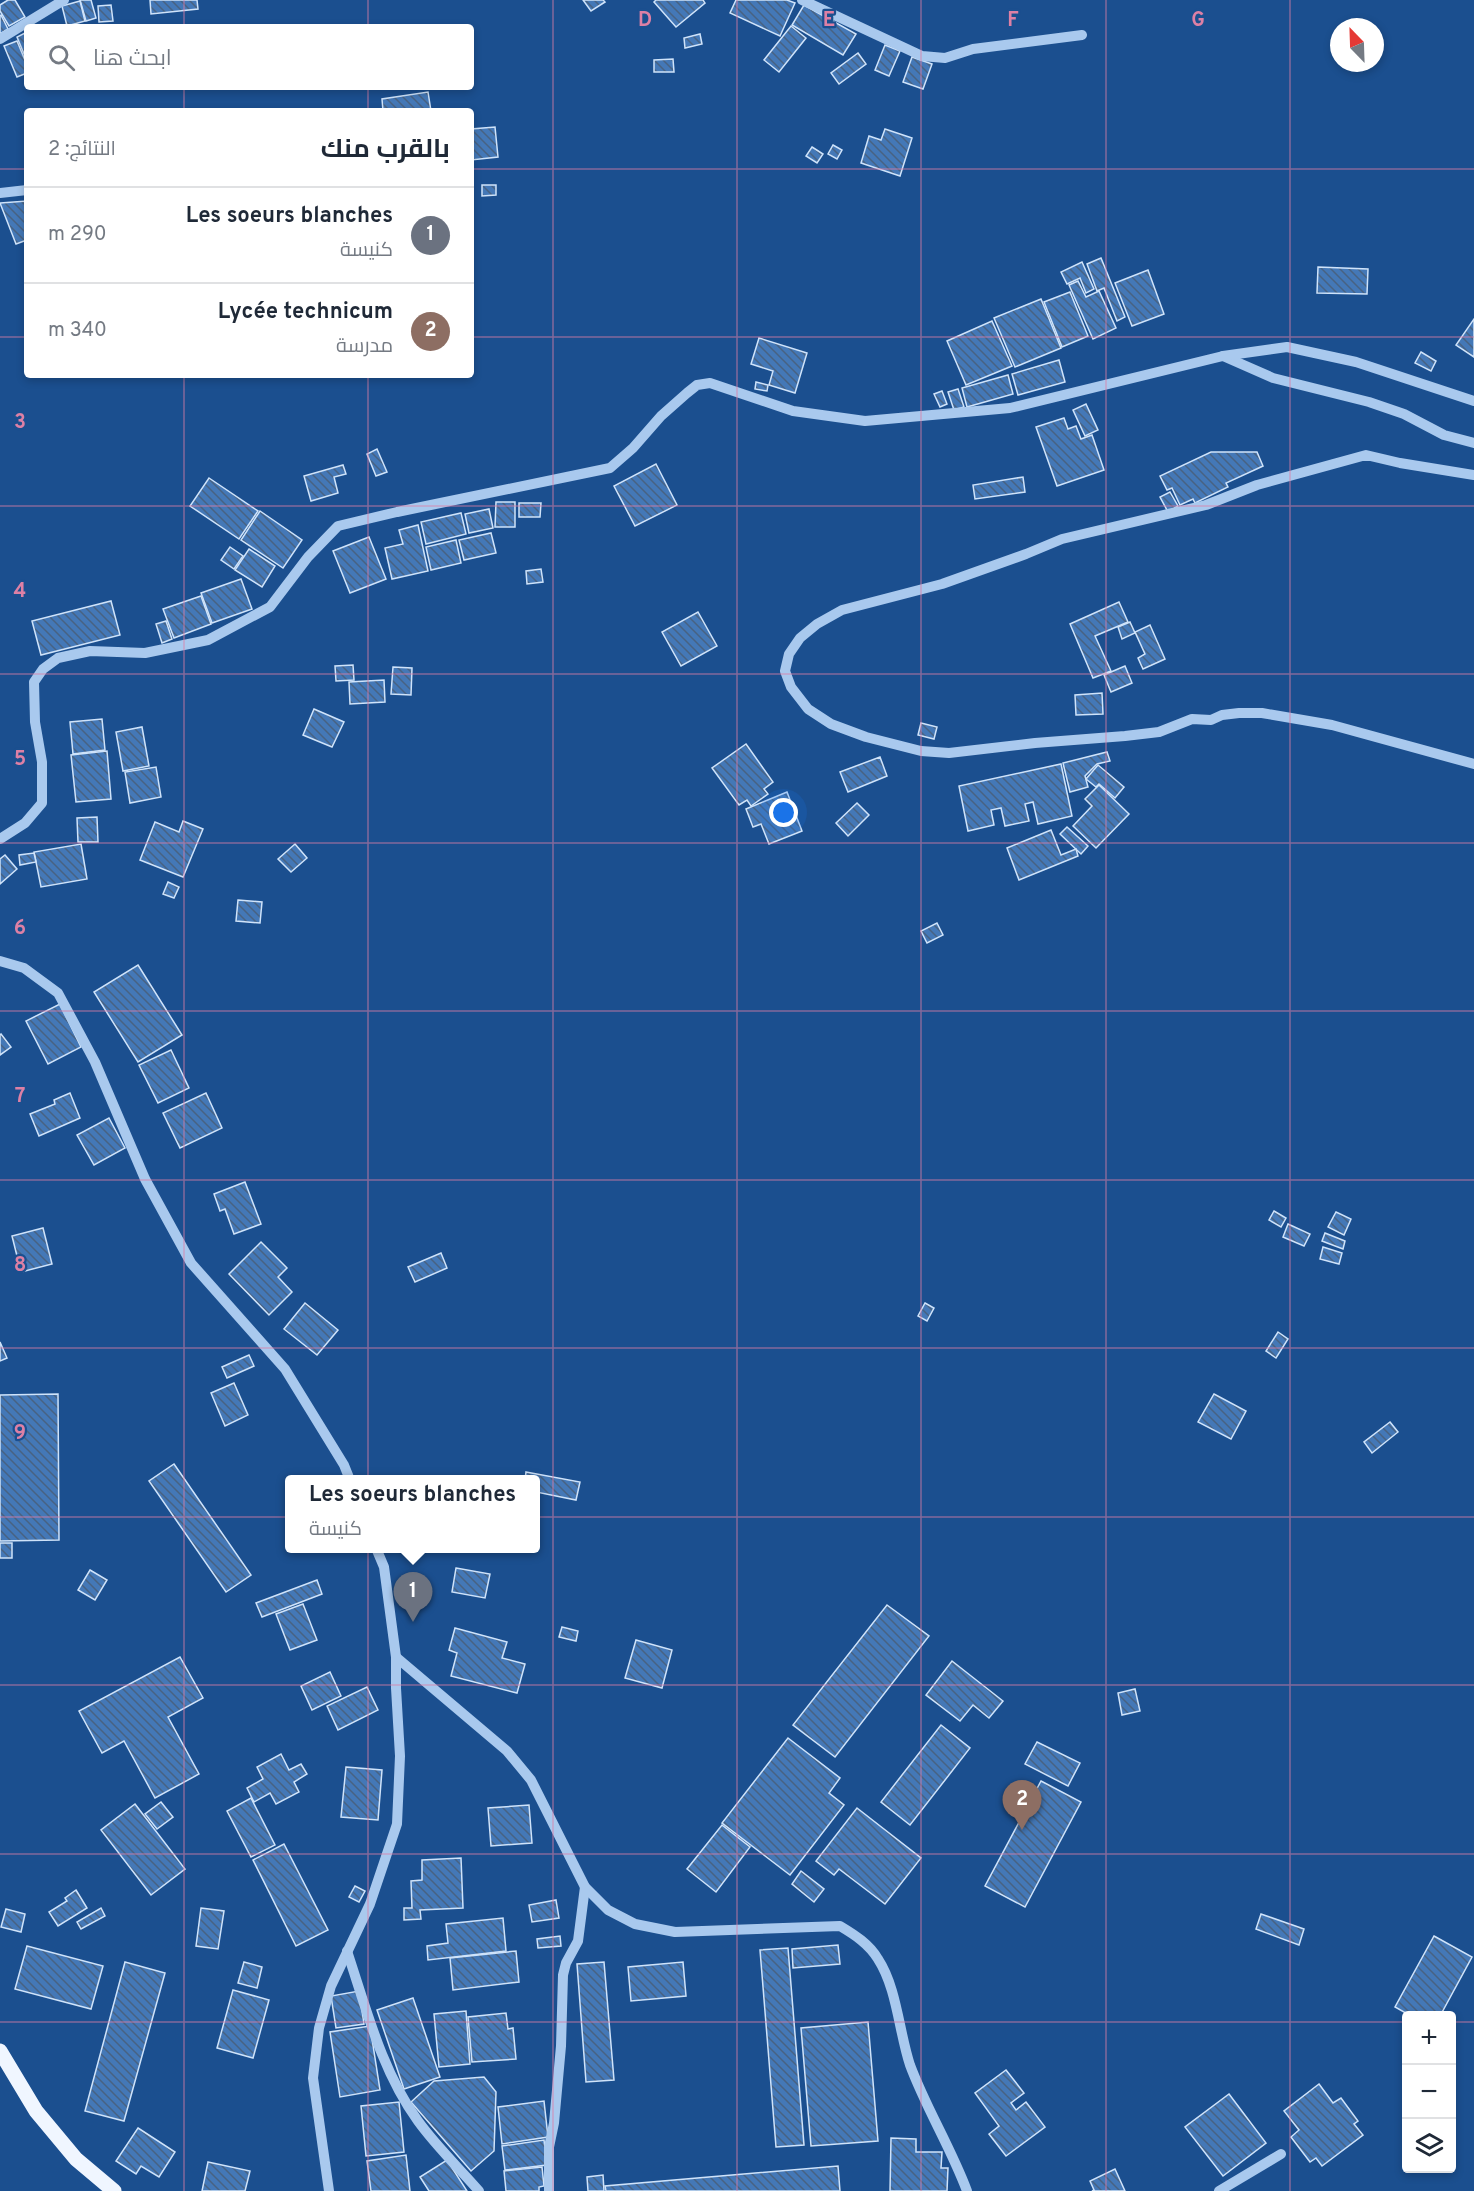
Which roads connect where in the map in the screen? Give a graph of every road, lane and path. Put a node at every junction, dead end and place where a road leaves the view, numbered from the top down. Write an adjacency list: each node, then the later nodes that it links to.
1 (64, 0): 4 (street)
2 (802, 0): 5 (street)
3 (24, 24): 6 (street)
4 (25, 24)
5 (1082, 35)
6 (0, 39)
7 (24, 190): 8 (street)
8 (0, 193)
9 (1223, 356): 10 (street); 11 (street); 14 (street)
10 (1474, 401)
11 (1474, 443)
12 (1474, 476): 13 (street)
13 (1474, 764)
14 (0, 838)
15 (0, 961): 16 (street)
16 (348, 1475)
17 (378, 1553): 18 (street)
18 (396, 1657): 19 (street); 20 (street)
19 (585, 1887): 26 (street); 27 (street)
20 (347, 1951): 24 (street); 25 (street)
21 (0, 2051): 23 (main road)
22 (1281, 2154): 28 (street)
23 (114, 2191)
24 (329, 2191)
25 (479, 2191)
26 (549, 2191)
27 (967, 2191)
28 (1219, 2191)

